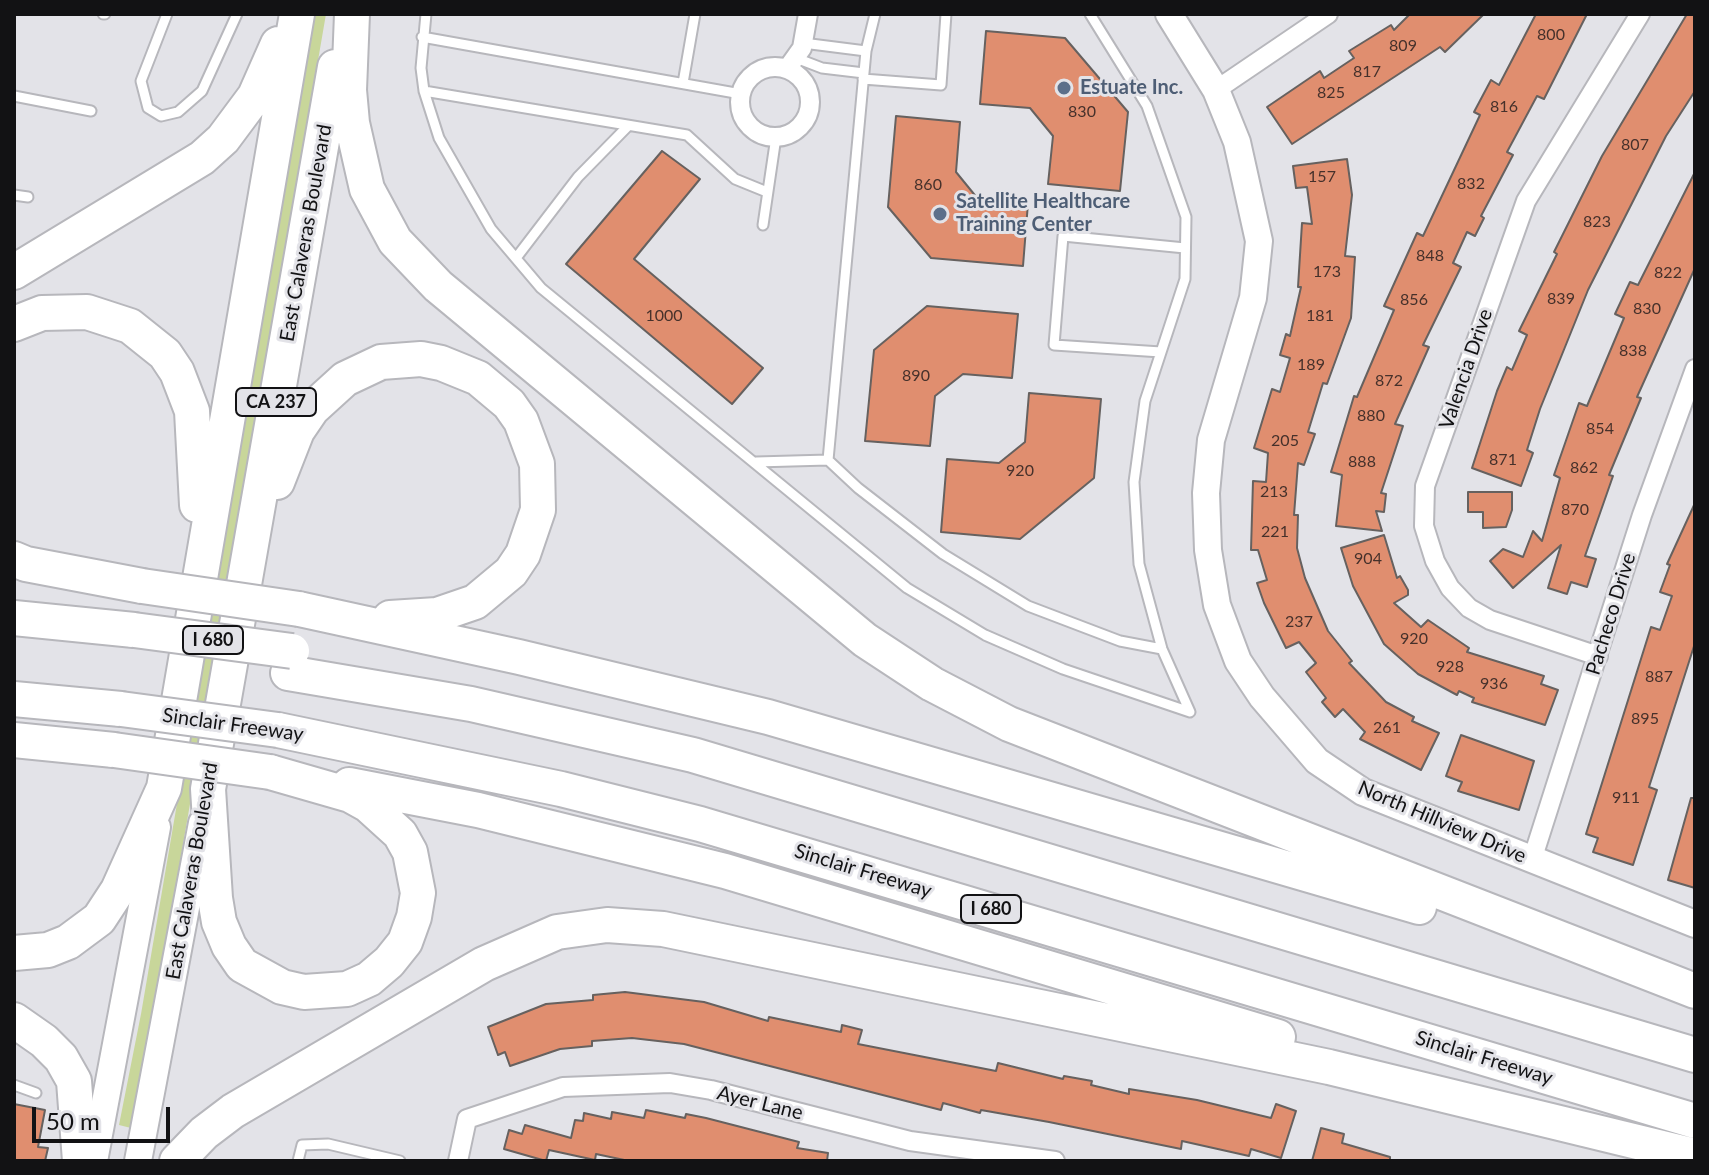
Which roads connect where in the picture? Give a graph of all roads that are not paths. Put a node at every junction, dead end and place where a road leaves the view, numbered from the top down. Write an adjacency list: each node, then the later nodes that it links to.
1 (237, 14): 15 (lane)
2 (290, 14): 34 (highway)
3 (297, 14): 42 (highway, CA 237)
4 (345, 14): 44 (highway, East Calaveras Boulevard / CA 237)
5 (352, 14): 62 (highway)
6 (426, 14): 16 (lane)
7 (695, 14): 20 (lane)
8 (808, 14): 18 (street)
9 (875, 14): 17 (lane)
10 (946, 14): 19 (lane)
11 (1090, 14): 32 (lane)
12 (1169, 14): 21 (street, North Hillview Drive)
13 (1328, 14): 21 (street)
14 (1640, 14): 50 (street, Valencia Drive)
15 (164, 18)
16 (422, 37): 20 (lane); 22 (lane)
17 (866, 51): 18 (lane); 19 (lane)
18 (795, 57): 19 (lane); 23 (street); 27 (street)
19 (863, 76): 38 (lane)
20 (683, 83): 23 (lane)
21 (1216, 90): 59 (street, North Hillview Drive)
22 (424, 91): 26 (lane); 33 (lane)
23 (741, 94): 27 (street)
24 (14, 96): 25 (lane)
25 (91, 111)
26 (628, 126): 28 (lane); 33 (lane)
27 (776, 137): 28 (lane)
28 (767, 192): 31 (lane)
29 (14, 195): 30 (lane)
30 (28, 197)
31 (763, 225)
32 (1185, 248): 36 (lane); 36 (lane)
33 (516, 258): 39 (lane)
34 (14, 272)
35 (14, 324): 42 (highway)
36 (1161, 352): 49 (lane)
37 (1695, 369): 50 (street, Pacheco Drive)
38 (828, 460): 39 (lane); 49 (lane)
39 (756, 462): 49 (lane)
40 (14, 559): 43 (highway)
41 (14, 579): 43 (highway)
42 (199, 582): 57 (highway, CA 237)
43 (142, 586): 45 (highway, bridge)
44 (242, 589): 45 (highway); 58 (highway, East Calaveras Boulevard / CA 237)
45 (299, 609): 62 (highway)
46 (14, 618): 48 (highway, I 680)
47 (14, 638): 48 (highway, I 680)
48 (133, 640): 51 (highway, I 680, bridge)
49 (1162, 649)
50 (1598, 656): 59 (street, Pacheco Drive)
51 (290, 662): 65 (highway, I 680); 66 (highway, I 680)
52 (14, 699): 69 (highway, Sinclair Freeway / I 680, bridge)
53 (14, 740): 54 (highway)
54 (114, 750): 55 (highway); 56 (highway, bridge)
55 (14, 753)
56 (270, 772): 58 (highway); 70 (highway)
57 (164, 788): 61 (highway); 73 (street)
58 (208, 789): 74 (street, East Calaveras Boulevard)
59 (1532, 860): 60 (street, North Hillview Drive)
60 (1695, 924)
61 (14, 953)
62 (1656, 977): 63 (highway)
63 (1695, 991)
64 (14, 1020): 72 (highway)
65 (1695, 1035)
66 (1695, 1055)
67 (14, 1085): 68 (lane)
68 (36, 1093)
69 (1695, 1121)
70 (1584, 1130): 71 (highway); 75 (highway)
71 (1695, 1156)
72 (80, 1161)
73 (94, 1161)
74 (138, 1161)
75 (177, 1161)
76 (298, 1161): 77 (lane)
77 (400, 1161)
78 (458, 1161): 79 (street, Ayer Lane)
79 (1055, 1161)

